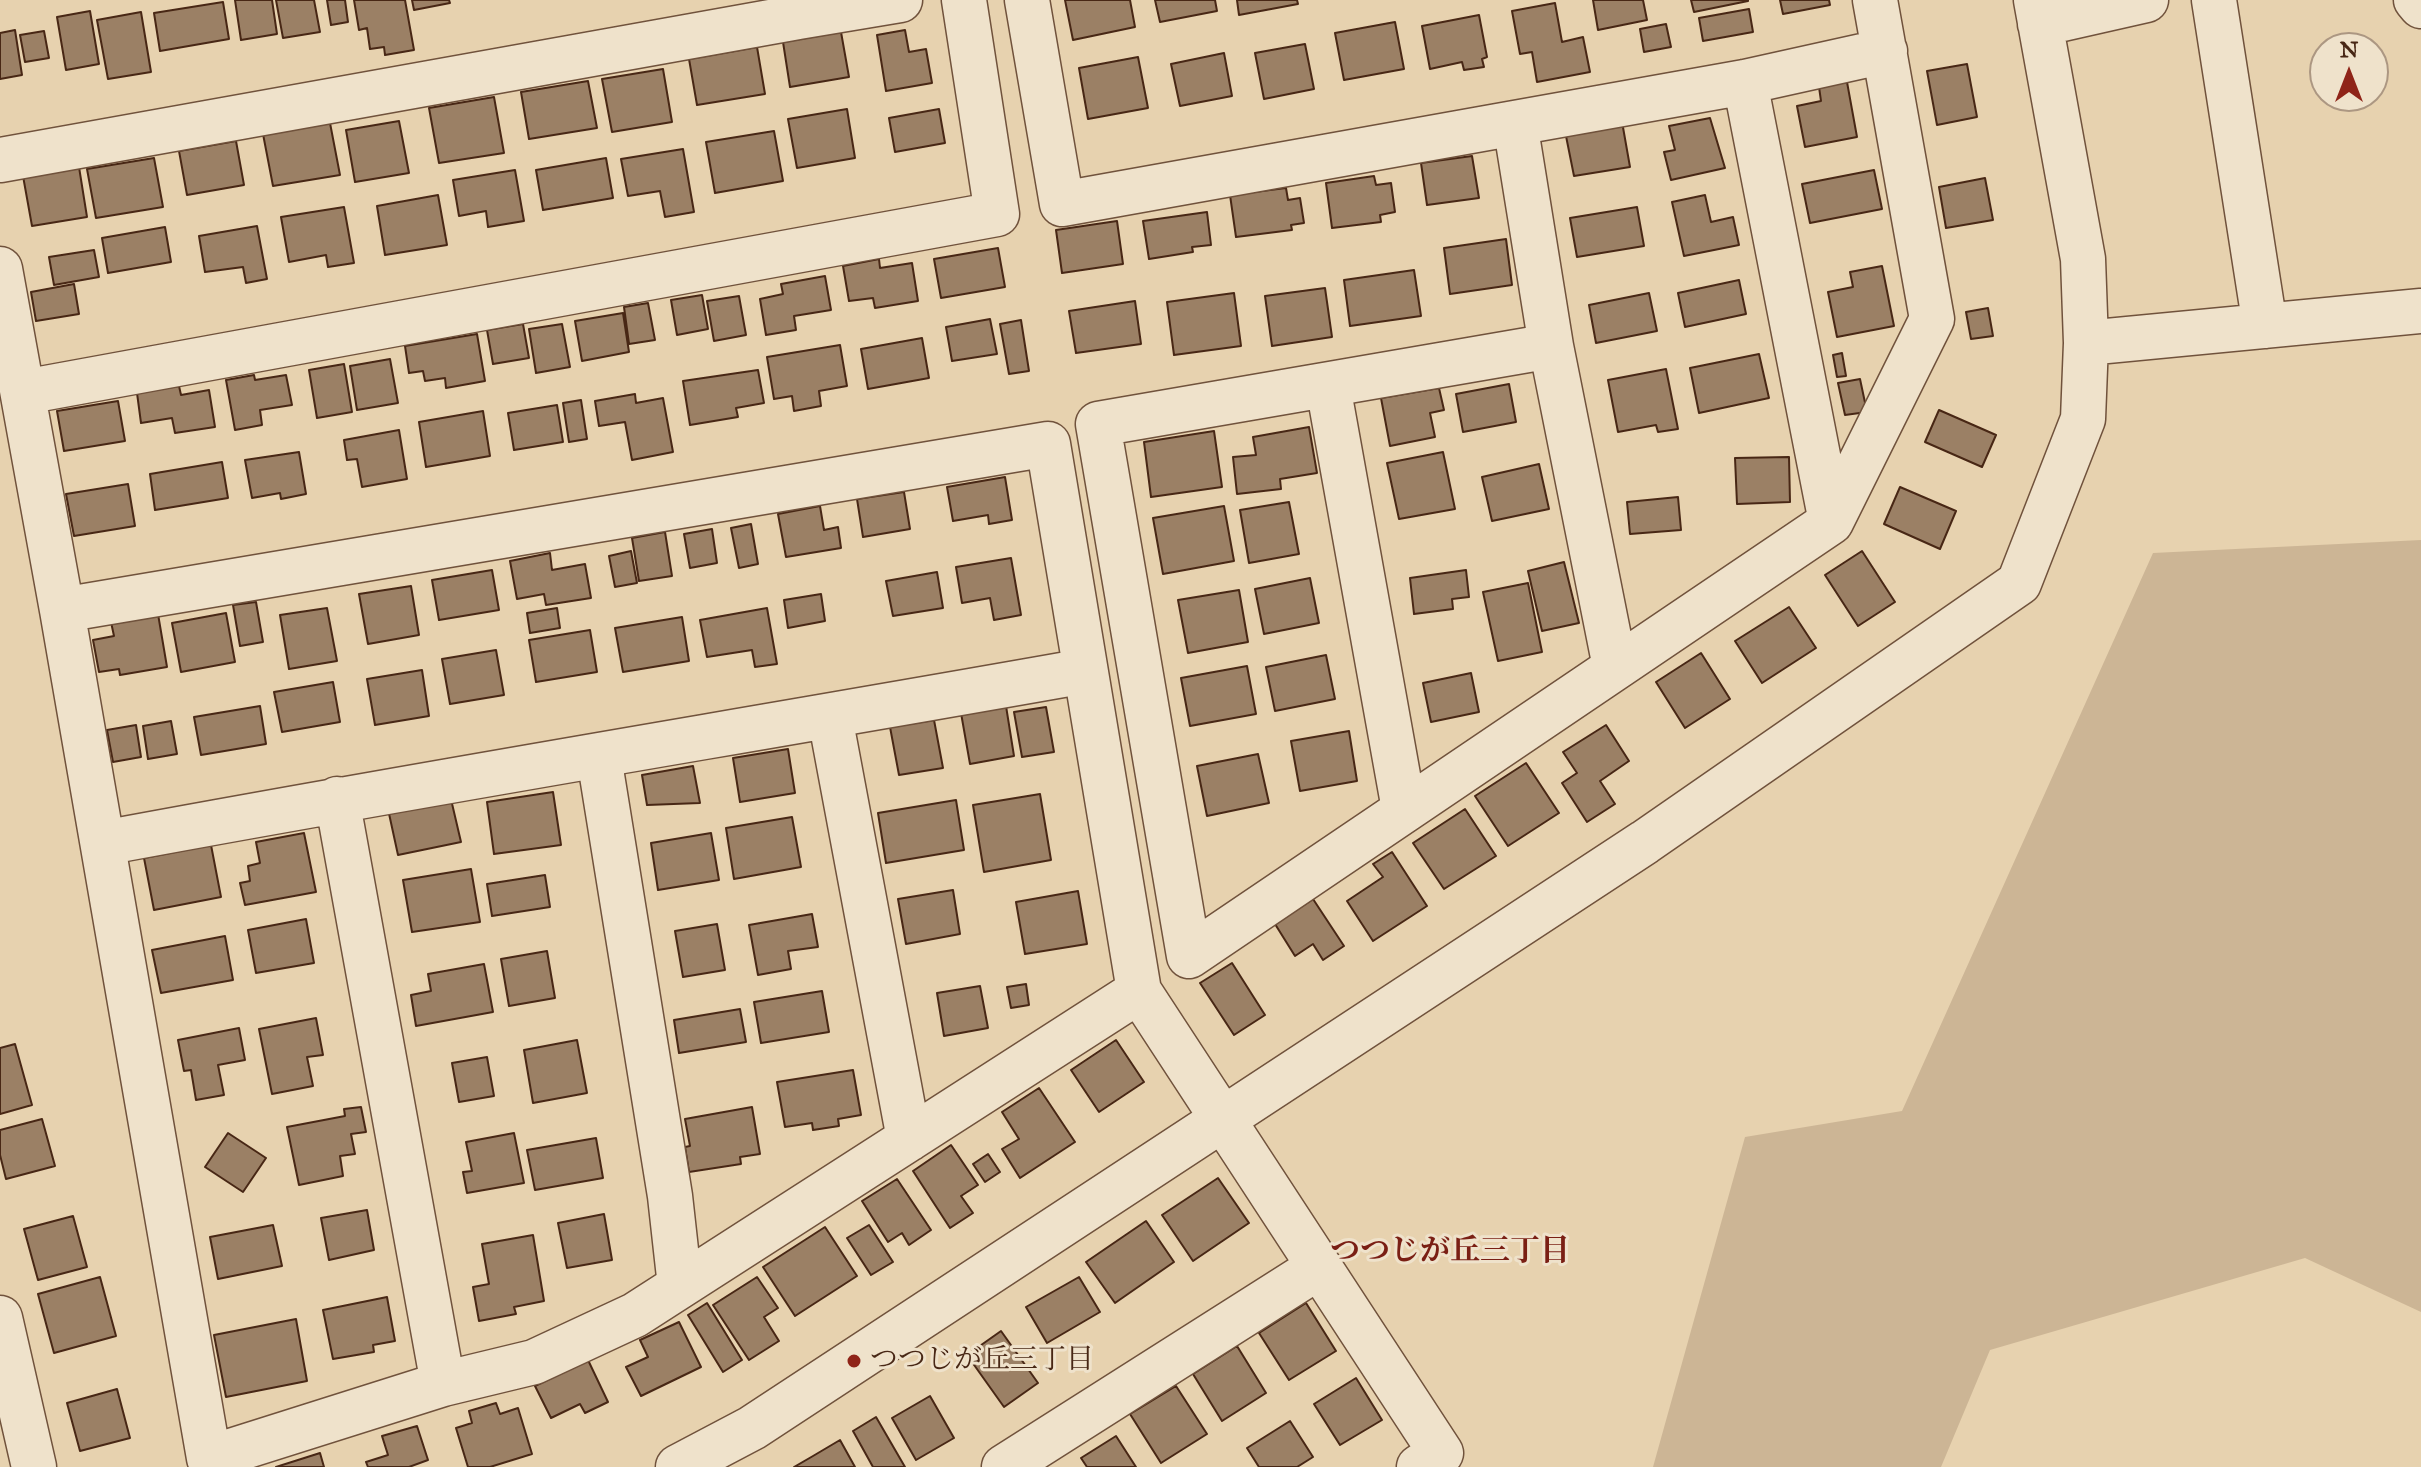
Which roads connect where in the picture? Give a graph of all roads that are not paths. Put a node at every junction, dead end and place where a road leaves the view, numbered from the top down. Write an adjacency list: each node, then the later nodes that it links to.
1 (900, 0): 9 (street)
2 (964, 0): 21 (street)
3 (1027, 0): 13 (street)
4 (1875, 0): 11 (street)
5 (2146, 0): 10 (street)
6 (2214, 0): 17 (street)
7 (2416, 0): 8 (street)
8 (2421, 6)
9 (797, 8): 14 (street)
10 (2038, 12): 18 (street)
11 (1885, 51): 12 (street); 22 (street)
12 (1745, 82): 13 (street); 22 (street)
13 (1515, 123): 19 (street)
14 (0, 160)
15 (0, 269): 21 (street)
16 (2421, 311): 17 (street)
17 (2265, 326): 18 (street)
18 (2086, 343): 32 (street)
19 (1551, 346): 20 (street); 24 (street)
20 (1328, 386): 29 (street); 29 (street)
21 (24, 392): 23 (street)
22 (1831, 522): 24 (street)
23 (62, 610): 25 (street); 30 (street)
24 (1615, 667): 29 (street)
25 (1085, 671): 26 (street); 31 (street)
26 (830, 717): 27 (street); 33 (street)
27 (599, 757): 28 (street); 35 (street)
28 (337, 799): 30 (street); 37 (street)
29 (1404, 809)
30 (103, 843): 38 (street)
31 (1139, 991): 32 (street); 33 (street)
32 (1222, 1119): 34 (street); 40 (street)
33 (909, 1139): 35 (street)
34 (1319, 1267): 41 (street); 42 (street)
35 (680, 1286): 37 (street)
36 (0, 1318): 39 (street)
37 (443, 1384): 38 (street)
38 (210, 1462)
39 (34, 1467)
40 (678, 1467)
41 (1004, 1467)
42 (1419, 1467)

